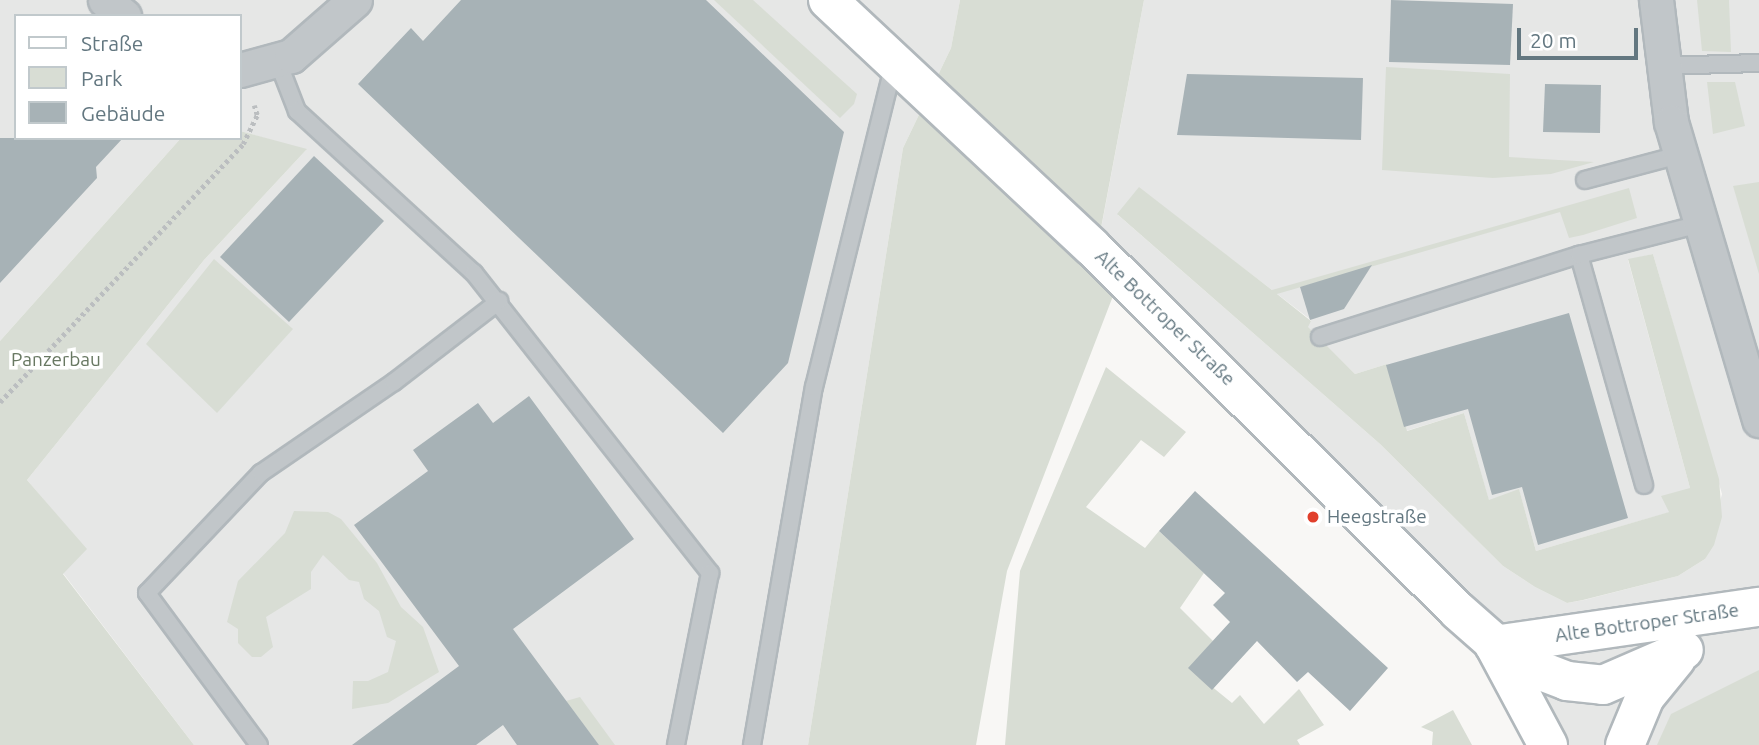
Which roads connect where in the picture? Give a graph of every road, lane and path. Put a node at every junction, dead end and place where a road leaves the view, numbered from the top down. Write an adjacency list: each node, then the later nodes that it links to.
1 (105, 0): 5 (street)
2 (355, 0): 6 (street)
3 (828, 0): 7 (street, Alte Bottroper Straße)
4 (1656, 0): 9 (street)
5 (122, 14)
6 (278, 62): 10 (street); 15 (lane)
7 (895, 62): 21 (street, Alte Bottroper Straße); 25 (lane)
8 (1759, 63): 9 (lane)
9 (1662, 66): 11 (street)
10 (243, 70): 17 (path)
11 (1679, 155): 12 (lane); 13 (street)
12 (1585, 180)
13 (1700, 224): 14 (lane); 18 (street)
14 (1579, 254): 16 (lane); 19 (lane)
15 (499, 301): 23 (lane); 24 (lane)
16 (1320, 337)
17 (0, 402)
18 (1759, 421)
19 (1644, 485)
20 (1758, 607): 21 (street, Alte Bottroper Straße); 22 (street)
21 (1494, 645): 22 (street, Alte Bottroper Straße); 26 (street)
22 (1684, 650): 27 (street)
23 (259, 745)
24 (676, 745)
25 (752, 745)
26 (1548, 745)
27 (1625, 745)

